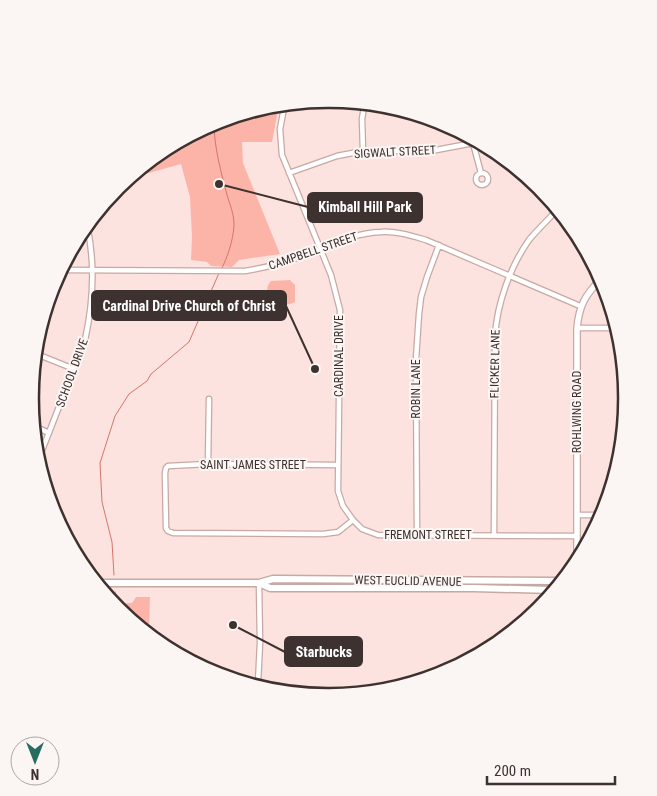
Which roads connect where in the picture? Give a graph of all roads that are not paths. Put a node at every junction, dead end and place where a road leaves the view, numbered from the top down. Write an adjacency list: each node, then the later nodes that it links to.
1 (363, 111): 5 (street)
2 (283, 112): 7 (street, CARDINAL DRIVE)
3 (468, 144): 5 (street, SIGWALT STREET)
4 (474, 148): 6 (street)
5 (364, 151): 7 (street, SIGWALT STREET)
6 (481, 172)
7 (289, 173): 11 (street, CARDINAL DRIVE)
8 (552, 215): 14 (street, FLICKER LANE)
9 (89, 236): 13 (street, SCHOOL DRIVE)
10 (439, 245): 11 (street, CAMPBELL STREET); 14 (street, CAMPBELL STREET); 30 (street, ROBIN LANE)
11 (321, 249): 13 (street, CAMPBELL STREET); 26 (street, CARDINAL DRIVE)
12 (69, 270): 13 (street, CAMPBELL STREET)
13 (92, 270): 20 (street, SCHOOL DRIVE)
14 (511, 276): 16 (street, CAMPBELL STREET); 31 (street, FLICKER LANE)
15 (595, 285): 16 (street, ROHLWING ROAD)
16 (580, 306): 17 (street, ROHLWING ROAD)
17 (577, 328): 18 (street); 27 (street, ROHLWING ROAD)
18 (609, 328)
19 (42, 356): 20 (street)
20 (74, 369): 23 (street, SCHOOL DRIVE)
21 (209, 399): 25 (street)
22 (40, 429): 23 (street)
23 (49, 432): 24 (street, SCHOOL DRIVE)
24 (43, 448)
25 (208, 464): 26 (street, SAINT JAMES STREET); 29 (street, SAINT JAMES STREET)
26 (338, 465): 29 (street, CARDINAL DRIVE)
27 (577, 515): 28 (street); 32 (street, ROHLWING ROAD)
28 (593, 515)
29 (352, 520): 30 (street, FREMONT STREET)
30 (417, 535): 31 (street, FREMONT STREET)
31 (494, 535): 32 (street, FREMONT STREET)
32 (577, 536): 33 (street, ROHLWING ROAD)
33 (577, 546)
34 (552, 581): 36 (main road, WEST EUCLID AVENUE)
35 (106, 583): 36 (main road, WEST EUCLID AVENUE)
36 (259, 583): 37 (main road, WEST EUCLID AVENUE); 38 (street)
37 (545, 590)
38 (258, 679)

